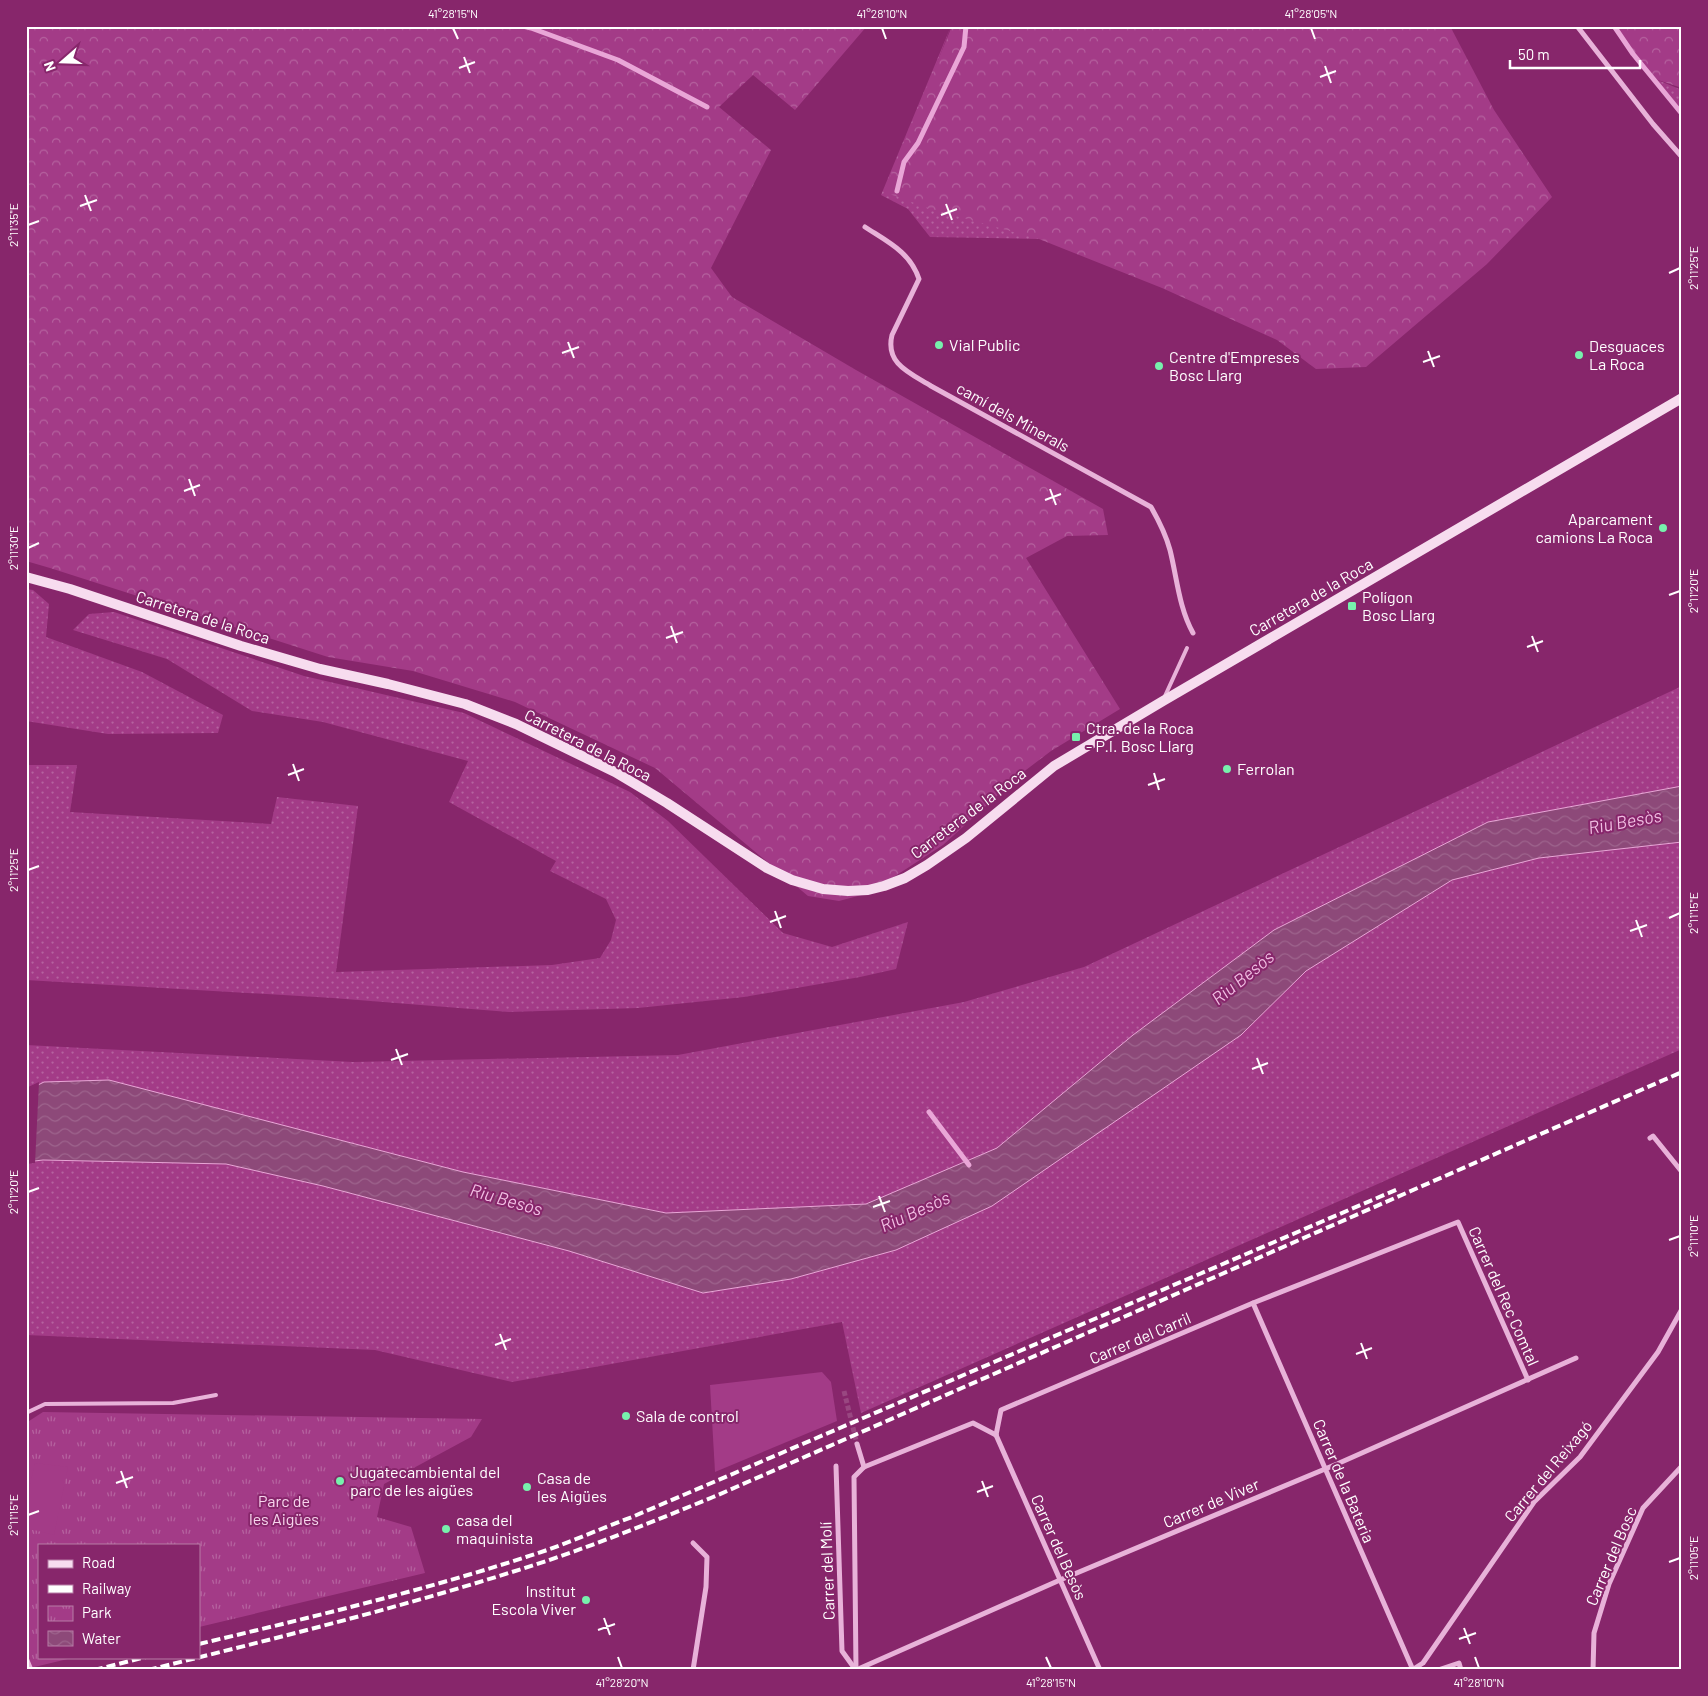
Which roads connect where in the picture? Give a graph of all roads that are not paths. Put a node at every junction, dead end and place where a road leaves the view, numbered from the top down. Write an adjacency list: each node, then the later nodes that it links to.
1 (1578, 26): 2 (street)
2 (1682, 157)
3 (865, 227): 6 (street, camí dels Minerals)
4 (1682, 398): 8 (street, Carretera de la Roca)
5 (26, 577): 8 (street, Carretera de la Roca)
6 (1193, 633)
7 (1187, 648): 8 (lane)
8 (1163, 701)
9 (1650, 1138): 10 (street)
10 (1682, 1172)
11 (1458, 1222): 12 (street, Carrer del Carril); 15 (street, Carrer del Rec Comtal)
12 (1254, 1303): 18 (street, Carrer del Carril); 23 (street, Carrer de la Bateria)
13 (1682, 1309): 31 (street, Carrer del Reixagó)
14 (1576, 1358): 15 (street, Carrer de Viver)
15 (1528, 1380): 23 (street, Carrer de Viver)
16 (216, 1395): 17 (lane)
17 (26, 1413)
18 (996, 1435): 22 (street); 25 (street, Carrer del Besòs)
19 (856, 1444): 22 (street)
20 (836, 1466): 29 (street, Carrer del Molí)
21 (1682, 1466): 34 (street, Carrer del Bosc)
22 (864, 1467): 29 (street, Carrer del Molí)
23 (1326, 1469): 25 (street, Carrer de Viver); 31 (street, Carrer de la Bateria)
24 (693, 1543): 28 (street)
25 (1060, 1580): 29 (street, Carrer de Viver); 30 (street, Carrer del Besòs)
26 (26, 1658): 27 (street)
27 (31, 1670)
28 (693, 1670)
29 (856, 1670)
30 (1100, 1670)
31 (1413, 1670)
32 (1438, 1670): 33 (street)
33 (1461, 1670)
34 (1593, 1670)

